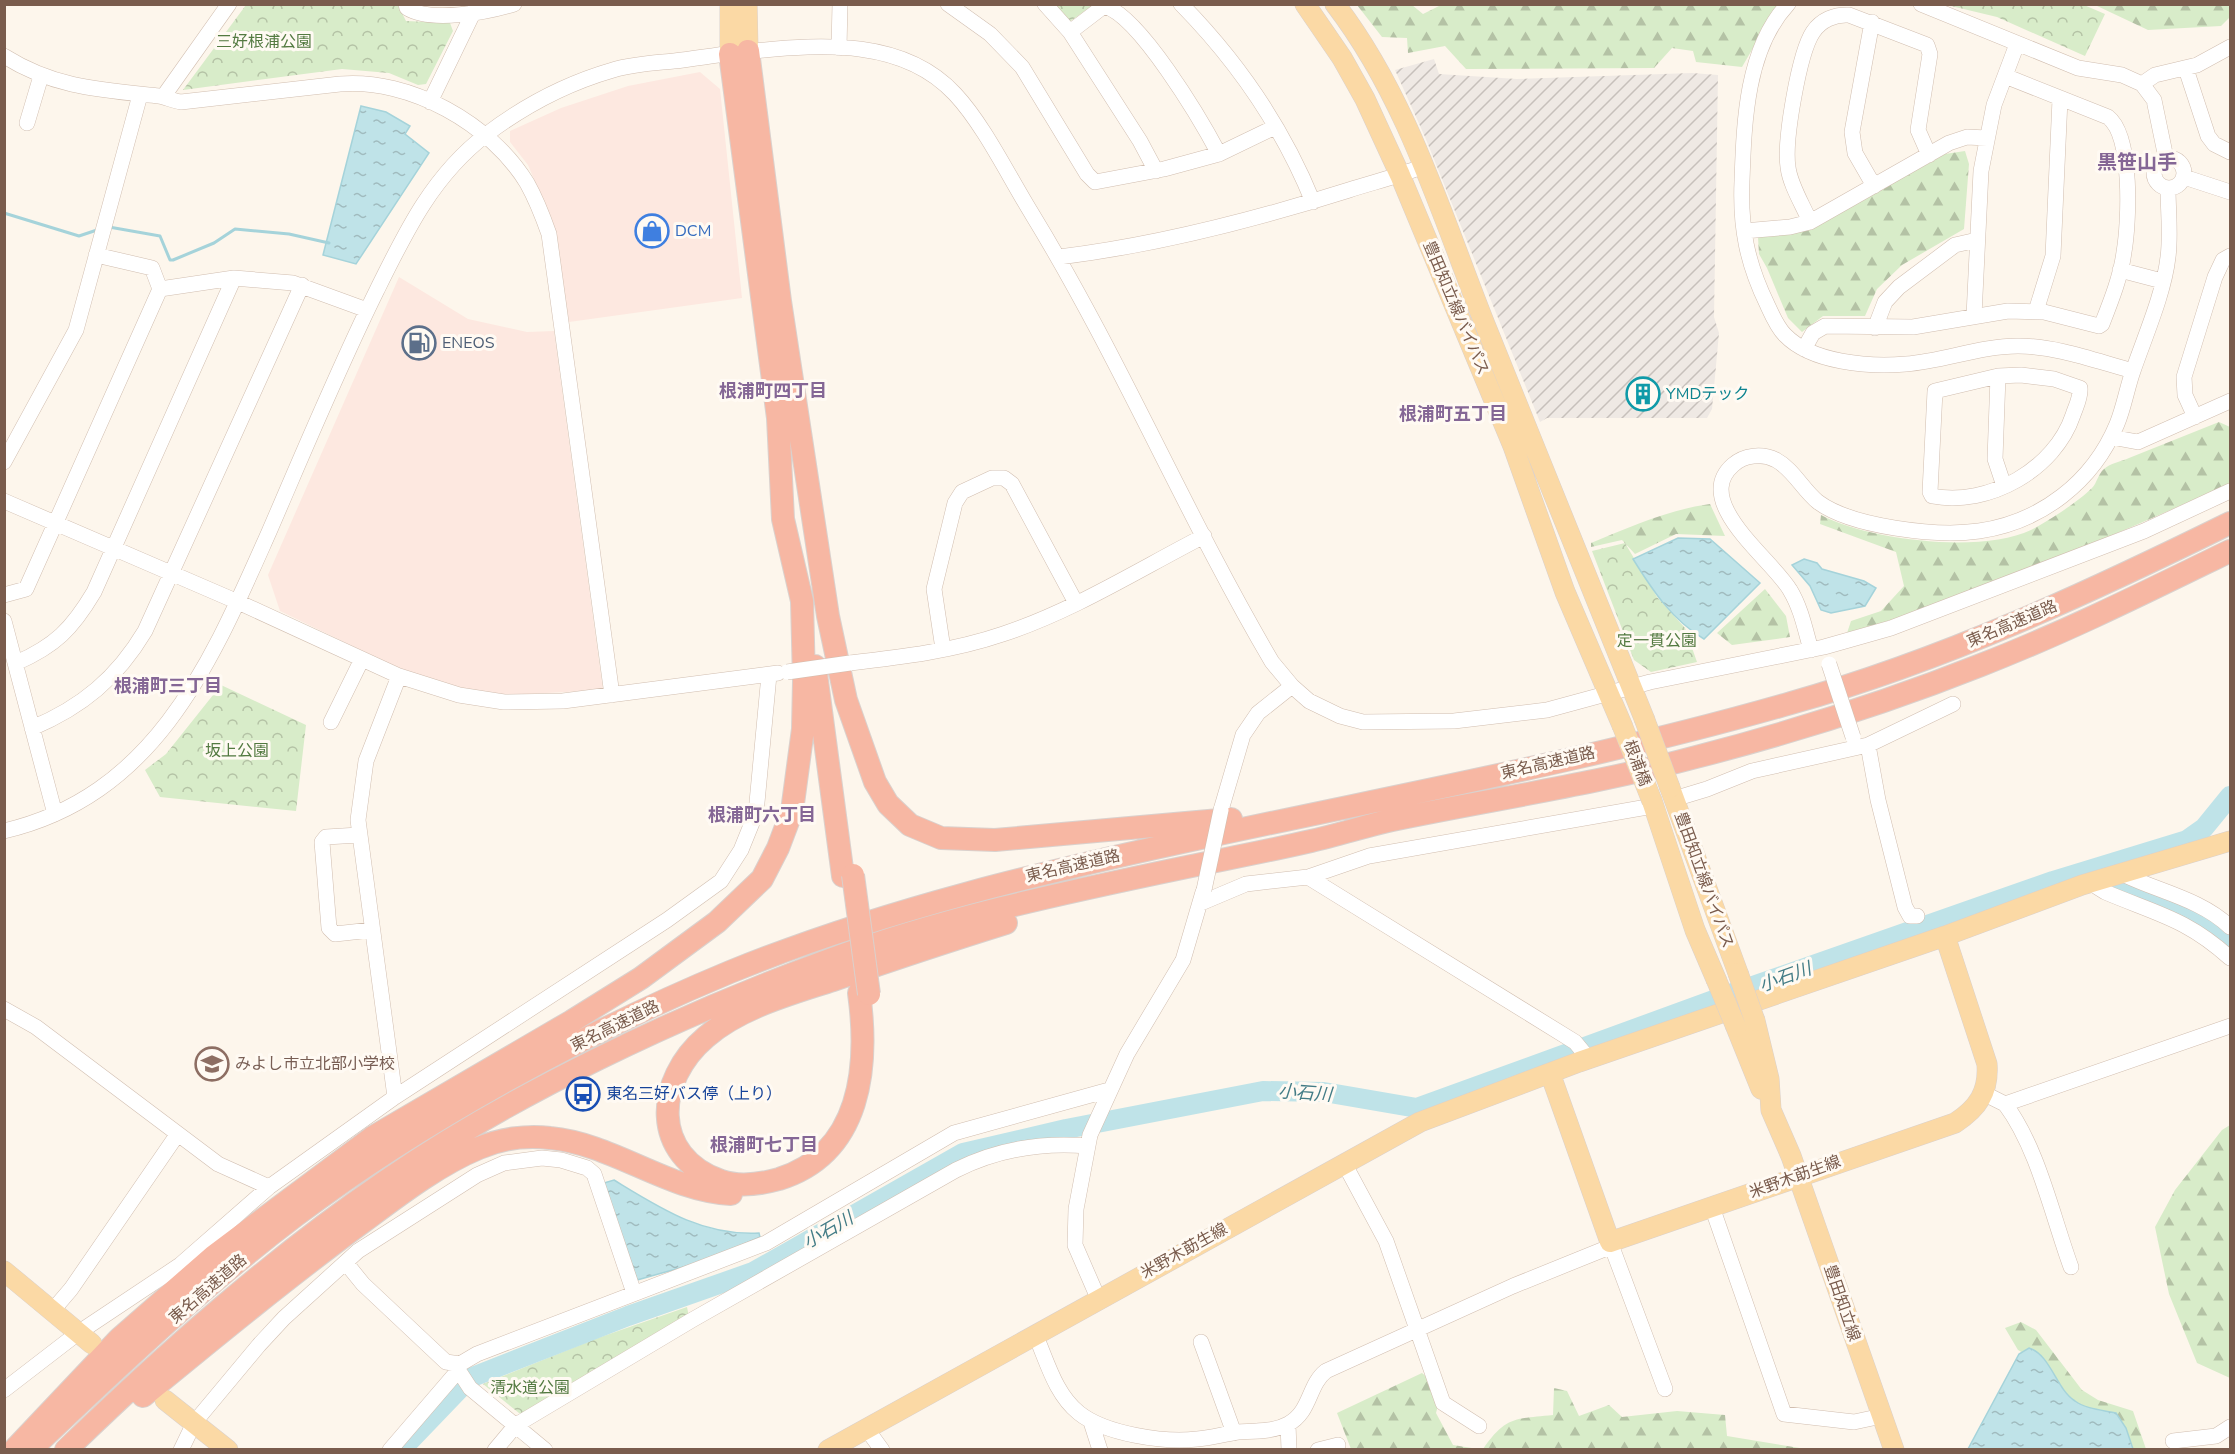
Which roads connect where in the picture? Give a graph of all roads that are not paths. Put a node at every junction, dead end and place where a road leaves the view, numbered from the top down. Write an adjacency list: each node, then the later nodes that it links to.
1 (229, 4): 27 (street)
2 (406, 4): 14 (street)
3 (514, 4): 14 (street)
4 (730, 4): 20 (main road)
5 (747, 4): 20 (main road)
6 (840, 4): 18 (street)
7 (948, 4): 39 (street)
8 (1045, 4): 16 (street)
9 (1181, 4): 31 (street)
10 (1305, 4): 40 (main road, 豊田知立線バイパス)
11 (1335, 4): 38 (main road, 豊田知立線バイパス)
12 (1788, 4): 47 (street)
13 (1921, 4): 17 (street)
14 (475, 9): 29 (street)
15 (1872, 22): 36 (street); 42 (street); 46 (street)
16 (1070, 32): 35 (street); 39 (street)
17 (2017, 44): 24 (street); 25 (street)
18 (840, 48): 20 (street); 51 (street)
19 (2229, 50): 22 (street)
20 (739, 53): 32 (street); 80 (highway); 84 (highway)
21 (4, 56): 23 (street)
22 (2186, 69): 25 (street); 34 (street)
23 (41, 76): 26 (street); 30 (street)
24 (2005, 76): 28 (street); 33 (street)
25 (2142, 84): 37 (street)
26 (140, 95): 27 (street); 49 (street)
27 (163, 97): 29 (street)
28 (2060, 99): 52 (street); 58 (street)
29 (430, 102): 32 (street)
30 (27, 123)
31 (1275, 127): 35 (street); 45 (street)
32 (485, 136): 57 (street); 94 (street)
33 (1988, 138): 36 (street); 48 (street)
34 (2230, 152)
35 (1220, 154): 39 (street)
36 (1929, 155): 42 (street)
37 (2166, 158): 41 (street); 43 (street)
38 (1424, 166): 40 (street); 92 (main road, 豊田知立線バイパス)
39 (1156, 171)
40 (1400, 175): 45 (street); 93 (main road, 豊田知立線バイパス)
41 (2184, 177): 43 (street); 44 (street)
42 (1874, 186): 46 (street)
43 (2168, 188): 54 (street)
44 (2230, 192)
45 (1313, 202): 51 (street)
46 (1810, 222): 47 (street)
47 (1744, 231): 61 (street)
48 (1977, 240): 59 (street); 60 (street)
49 (96, 255): 56 (street); 69 (street)
50 (2230, 256): 67 (street)
51 (1059, 258): 75 (street)
52 (2120, 270): 54 (street); 58 (street)
53 (234, 278): 55 (street); 56 (street); 76 (street)
54 (2162, 280): 63 (street)
55 (302, 285): 57 (street); 78 (street)
56 (160, 289): 74 (street)
57 (367, 310): 81 (street)
58 (2036, 311): 59 (street)
59 (1974, 316): 60 (street)
60 (1875, 328): 61 (street)
61 (1804, 349): 62 (street)
62 (2056, 351): 63 (street); 65 (street)
63 (2133, 371): 68 (street)
64 (1998, 376): 65 (street); 70 (street); 70 (street)
65 (2050, 378): 70 (street)
66 (2230, 401): 67 (street)
67 (2195, 417): 68 (street)
68 (2111, 437): 85 (street)
69 (4, 462)
70 (2004, 486)
71 (2230, 491): 85 (street)
72 (4, 501): 74 (street)
73 (2230, 523): 102 (highway, 東名高速道路)
74 (55, 524): 76 (street); 79 (street)
75 (1204, 536): 82 (street); 91 (street)
76 (114, 549): 78 (street); 88 (street)
77 (2230, 550): 106 (highway, 東名高速道路)
78 (172, 573): 81 (street); 98 (street)
79 (4, 595)
80 (802, 601): 109 (highway); 162 (highway)
81 (238, 602): 87 (street); 103 (street)
82 (1076, 603): 86 (street); 86 (street)
83 (4, 621): 88 (street)
84 (833, 645): 102 (highway); 109 (highway)
85 (1817, 649): 92 (street); 99 (street, bridge)
86 (943, 650): 89 (street, bridge)
87 (362, 659): 90 (street); 96 (street)
88 (16, 663): 98 (street)
89 (769, 675): 94 (street); 127 (street)
90 (399, 676): 94 (street); 105 (street)
91 (1292, 686): 93 (street); 112 (street, bridge)
92 (1632, 687): 93 (street); 100 (main road, 根浦橋, bridge)
93 (1609, 693): 97 (main road, 豊田知立線バイパス)
94 (612, 695)
95 (1953, 704): 99 (street)
96 (331, 722)
97 (1622, 724): 101 (main road, 根浦橋, bridge)
98 (32, 728): 103 (street)
99 (1859, 743): 100 (street); 113 (street)
100 (1672, 793): 120 (main road, 豊田知立線バイパス, bridge)
101 (1652, 804): 110 (street); 122 (main road, 豊田知立線バイパス, bridge)
102 (1319, 812): 163 (highway, 東名高速道路)
103 (55, 814): 104 (street)
104 (4, 831)
105 (359, 835): 115 (street); 115 (street)
106 (1317, 840): 118 (highway); 164 (highway, 東名高速道路)
107 (2230, 841): 108 (main road, 米野木莇生線)
108 (2126, 872): 111 (main road, 米野木莇生線); 114 (street)
109 (848, 876): 118 (highway, bridge)
110 (1308, 877): 112 (street); 123 (street)
111 (2095, 881): 116 (main road, 米野木莇生線); 117 (street)
112 (1203, 896): 125 (street)
113 (1917, 916)
114 (2230, 927)
115 (371, 930): 127 (street)
116 (1945, 936): 123 (main road, 米野木莇生線); 126 (main road)
117 (2230, 958)
118 (864, 994): 164 (highway)
119 (4, 1009): 130 (street)
120 (1755, 1021): 129 (main road, 豊田知立線)
121 (2230, 1026): 128 (street)
122 (1736, 1027): 129 (main road, 豊田知立線)
123 (1588, 1057): 124 (main road, 米野木莇生線)
124 (1550, 1073): 132 (main road, 米野木莇生線); 136 (main road)
125 (1108, 1090): 131 (street); 140 (street)
126 (1985, 1094): 128 (street); 133 (main road, 米野木莇生線)
127 (395, 1097): 134 (street)
128 (2005, 1104): 138 (street)
129 (1771, 1110): 133 (main road, 豊田知立線)
130 (177, 1135): 134 (street); 142 (street)
131 (1089, 1141): 141 (street); 155 (street)
132 (1344, 1162): 141 (main road, 米野木莇生線); 143 (street)
133 (1798, 1175): 135 (main road, 米野木莇生線); 151 (main road, 豊田知立線)
134 (269, 1187): 145 (street)
135 (1712, 1207): 136 (main road, 米野木莇生線); 151 (street)
136 (1610, 1242): 143 (street); 148 (street)
137 (346, 1263): 140 (street); 147 (street); 153 (street)
138 (2071, 1267)
139 (4, 1271): 142 (main road)
140 (634, 1293): 147 (street)
141 (1098, 1299): 144 (main road, 米野木莇生線)
142 (53, 1310): 145 (main road)
143 (1418, 1329): 154 (street); 156 (street)
144 (1035, 1334): 152 (street); 158 (main road, 米野木莇生線)
145 (85, 1339): 149 (street)
146 (1201, 1342): 159 (street)
147 (461, 1375): 155 (street); 167 (street)
148 (1665, 1389)
149 (4, 1390)
150 (165, 1400): 153 (main road)
151 (1882, 1416): 175 (main road, 豊田知立線)
152 (1091, 1422): 159 (street); 172 (street)
153 (194, 1423): 165 (street); 166 (main road)
154 (1288, 1424): 159 (street); 173 (street)
155 (516, 1425): 168 (street); 169 (street)
156 (1479, 1426)
157 (2230, 1426): 160 (street)
158 (866, 1428): 170 (main road, 米野木莇生線); 171 (street)
159 (1234, 1433)
160 (2173, 1441)
161 (1338, 1446): 174 (street)
162 (14, 1449)
163 (30, 1449)
164 (66, 1449)
165 (181, 1449)
166 (228, 1449)
167 (390, 1449)
168 (495, 1449)
169 (545, 1449)
170 (828, 1449)
171 (882, 1449)
172 (1100, 1449)
173 (1289, 1449)
174 (1318, 1449)
175 (1894, 1449)

